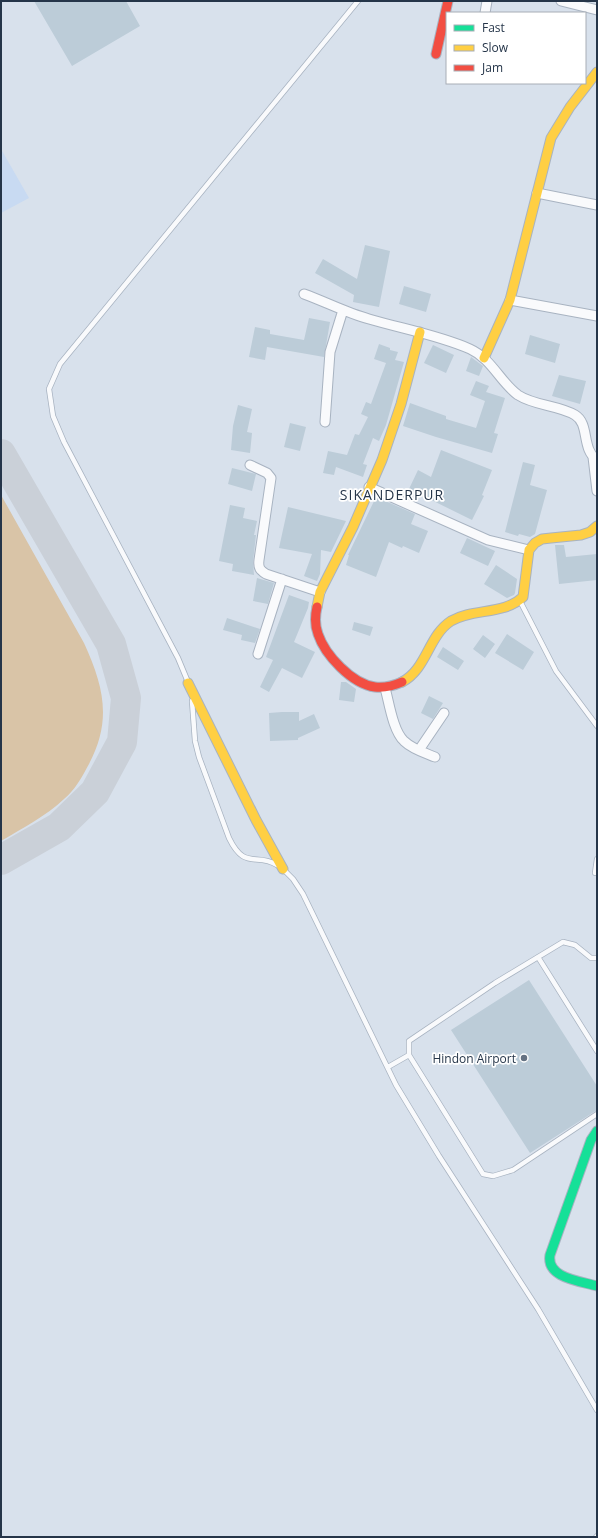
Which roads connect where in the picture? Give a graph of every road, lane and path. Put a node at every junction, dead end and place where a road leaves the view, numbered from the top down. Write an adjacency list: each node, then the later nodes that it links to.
1 (349, 1): 6 (lane)
2 (358, 1): 6 (lane)
3 (448, 1): 9 (street)
4 (487, 1): 8 (street)
5 (561, 1): 7 (street)
6 (352, 7): 30 (lane)
7 (597, 10)
8 (485, 12)
9 (436, 54)
10 (597, 72): 11 (street)
11 (537, 193): 12 (street); 14 (street)
12 (597, 205)
13 (304, 294): 15 (street)
14 (510, 300): 16 (street); 18 (street)
15 (343, 310): 17 (street); 19 (street)
16 (597, 316)
17 (420, 332): 18 (street); 22 (street)
18 (484, 358): 20 (street)
19 (325, 422)
20 (595, 458): 23 (street)
21 (250, 465): 26 (street)
22 (370, 487): 25 (street); 27 (street)
23 (597, 491)
24 (597, 526): 25 (street)
25 (529, 550): 28 (street)
26 (282, 579): 27 (street); 29 (street)
27 (320, 592): 31 (street)
28 (520, 601): 31 (street); 33 (lane)
29 (258, 654)
30 (188, 683): 37 (street); 37 (lane)
31 (385, 688): 34 (street)
32 (444, 713): 34 (street)
33 (597, 726)
34 (419, 750): 35 (street)
35 (435, 757)
36 (597, 859): 38 (lane)
37 (283, 869): 43 (lane)
38 (594, 873)
39 (538, 957): 40 (lane); 41 (lane); 42 (lane)
40 (597, 958)
41 (597, 1050)
42 (409, 1056): 43 (lane); 44 (lane)
43 (388, 1066): 47 (lane)
44 (597, 1114)
45 (597, 1131): 46 (street)
46 (597, 1285)
47 (597, 1410)

